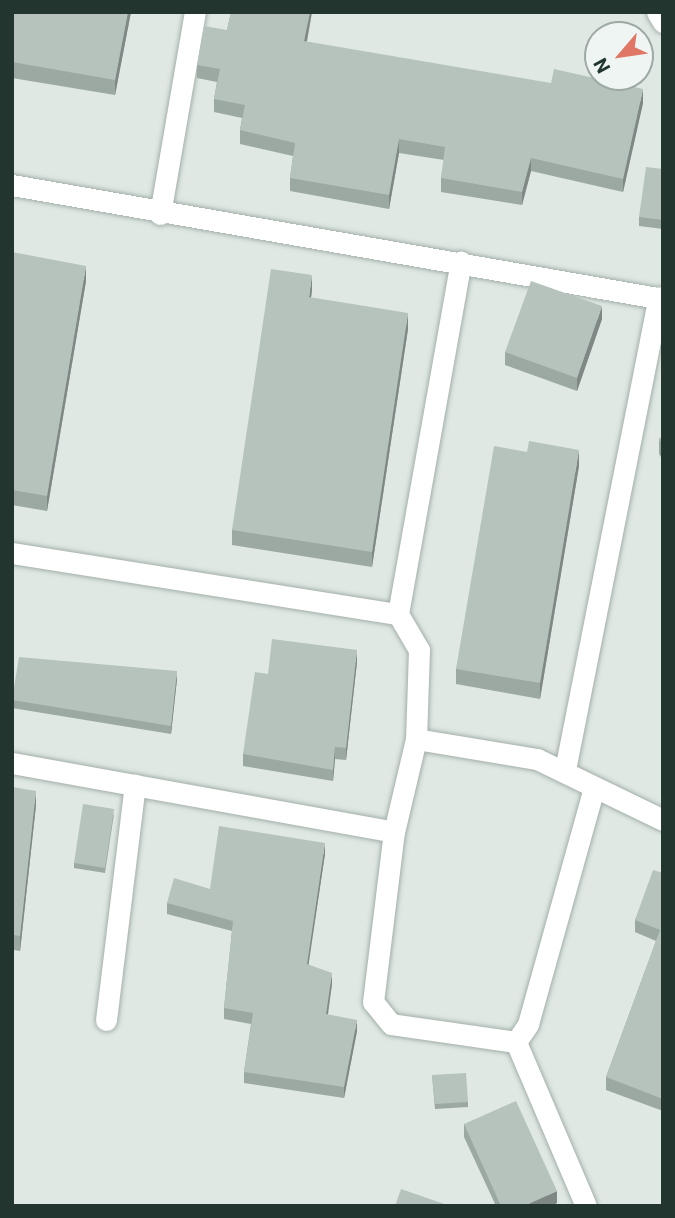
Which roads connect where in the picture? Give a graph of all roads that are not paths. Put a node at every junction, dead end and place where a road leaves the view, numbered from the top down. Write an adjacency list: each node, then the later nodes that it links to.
1 (195, 12): 5 (street)
2 (657, 12): 3 (street)
3 (663, 22)
4 (12, 185): 5 (street)
5 (160, 214): 6 (street)
6 (461, 262): 7 (street); 9 (street)
7 (661, 298): 12 (street)
8 (12, 553): 9 (street)
9 (398, 614): 10 (street)
10 (416, 739): 12 (street); 16 (street)
11 (12, 763): 13 (street)
12 (565, 771): 14 (street)
13 (135, 785): 16 (street); 17 (street)
14 (594, 787): 15 (street); 18 (street)
15 (663, 820)
16 (394, 832): 18 (street)
17 (106, 1020)
18 (516, 1042): 19 (street)
19 (586, 1206)

